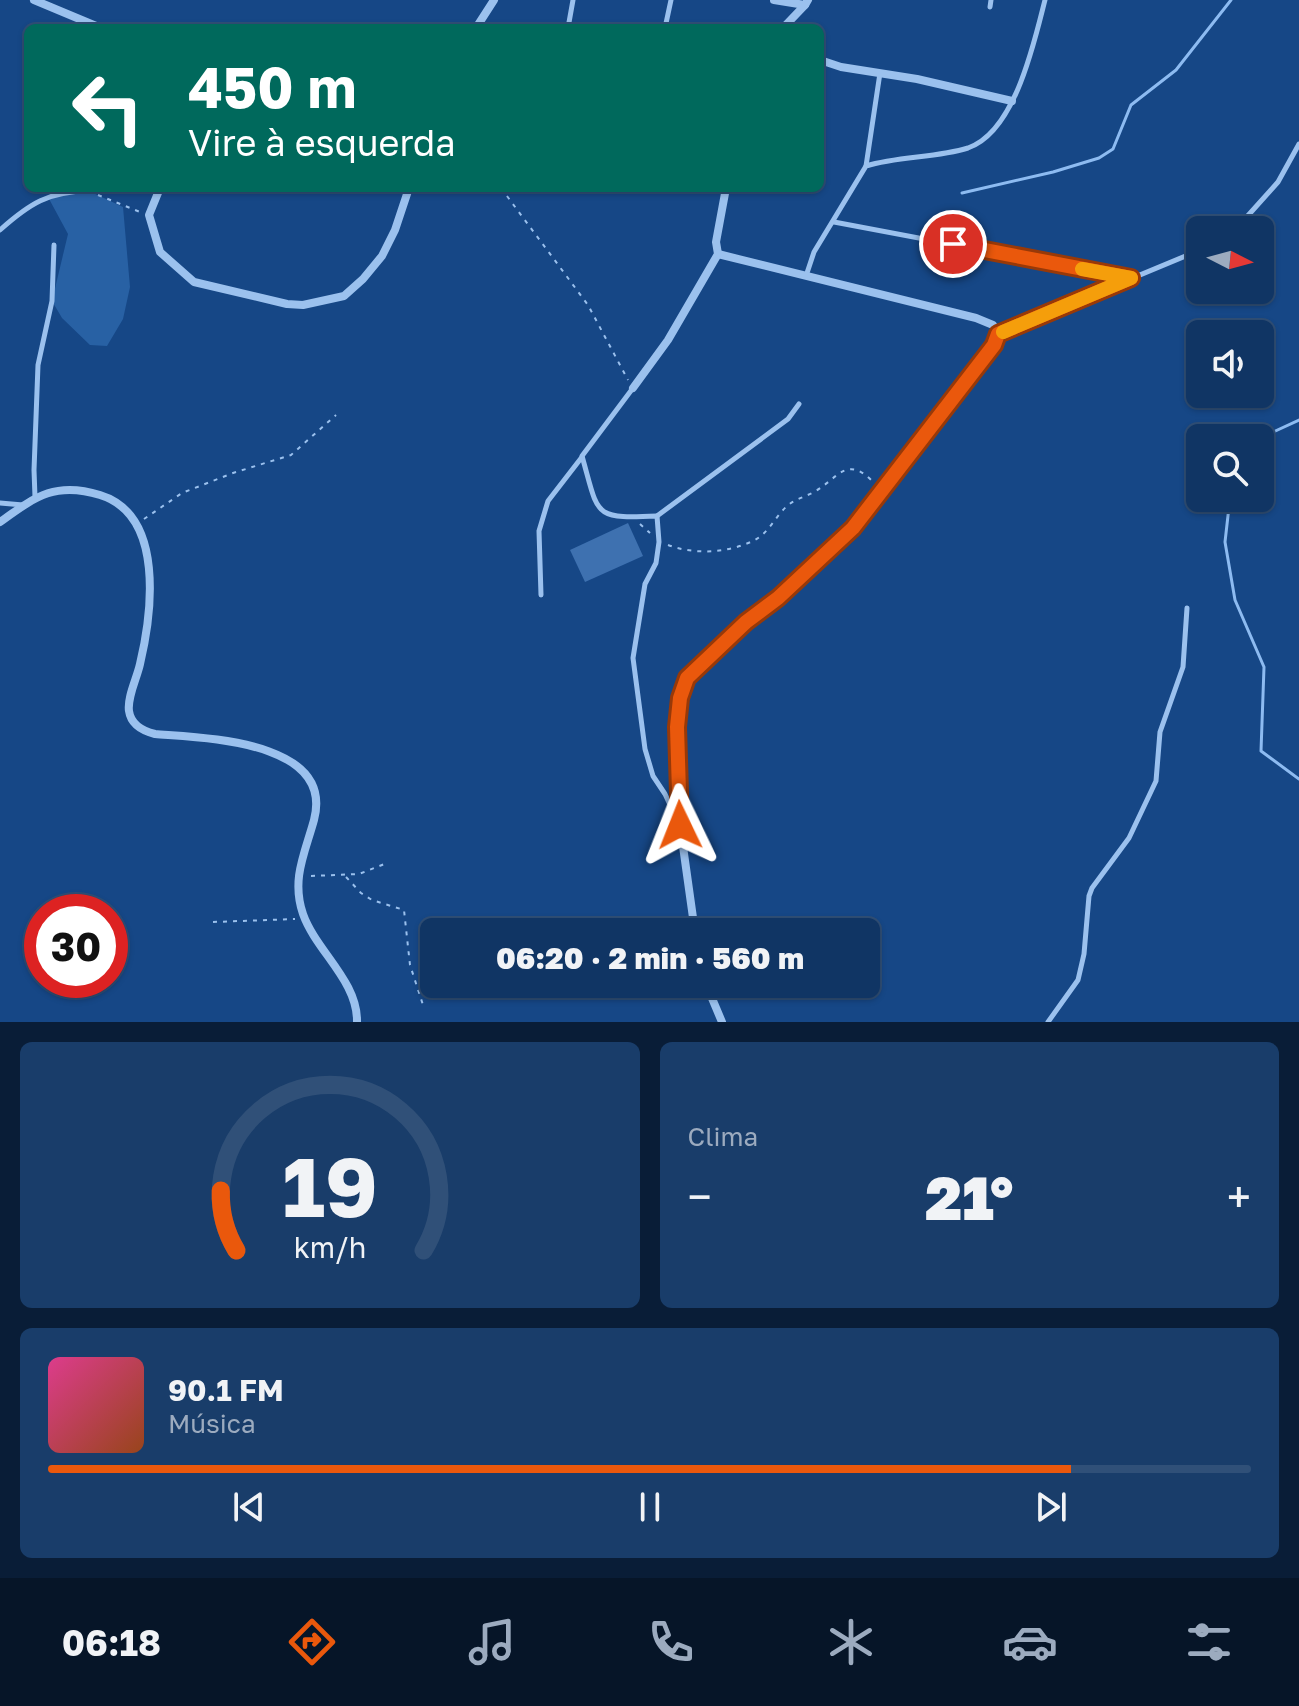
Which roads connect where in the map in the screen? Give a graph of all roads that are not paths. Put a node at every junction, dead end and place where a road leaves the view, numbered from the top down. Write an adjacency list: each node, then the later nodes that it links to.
1 (34, 0): 10 (street)
2 (494, 0): 11 (street)
3 (573, 0): 12 (lane)
4 (671, 0): 13 (lane)
5 (774, 0): 8 (street)
6 (991, 0): 9 (lane)
7 (1045, 0): 17 (lane)
8 (807, 2): 14 (street)
9 (990, 7)
10 (91, 24)
11 (479, 24)
12 (569, 24)
13 (666, 24)
14 (787, 24)
15 (824, 61): 16 (street)
16 (880, 72): 17 (street); 19 (lane)
17 (1012, 101): 19 (lane)
18 (1299, 144): 24 (lane)
19 (866, 166): 25 (lane)
20 (65, 192): 26 (lane)
21 (158, 192): 22 (street)
22 (408, 192)
23 (725, 192): 28 (street)
24 (1248, 216)
25 (834, 222): 30 (lane); 31 (lane)
26 (0, 230)
27 (54, 245): 36 (lane)
28 (718, 254): 30 (street); 33 (street)
29 (1186, 257): 31 (lane)
30 (807, 273): 32 (street)
31 (1131, 278): 32 (lane)
32 (998, 334): 43 (street)
33 (633, 388): 35 (lane)
34 (799, 404): 39 (lane)
35 (582, 456): 39 (lane); 41 (lane)
36 (35, 497): 38 (street); 46 (street)
37 (0, 503): 38 (lane)
38 (23, 505): 40 (street)
39 (657, 516): 43 (lane)
40 (0, 522)
41 (541, 595)
42 (1187, 608): 48 (lane)
43 (680, 825): 44 (street)
44 (693, 918)
45 (712, 998): 47 (street)
46 (357, 1022)
47 (722, 1022)
48 (1048, 1022)

